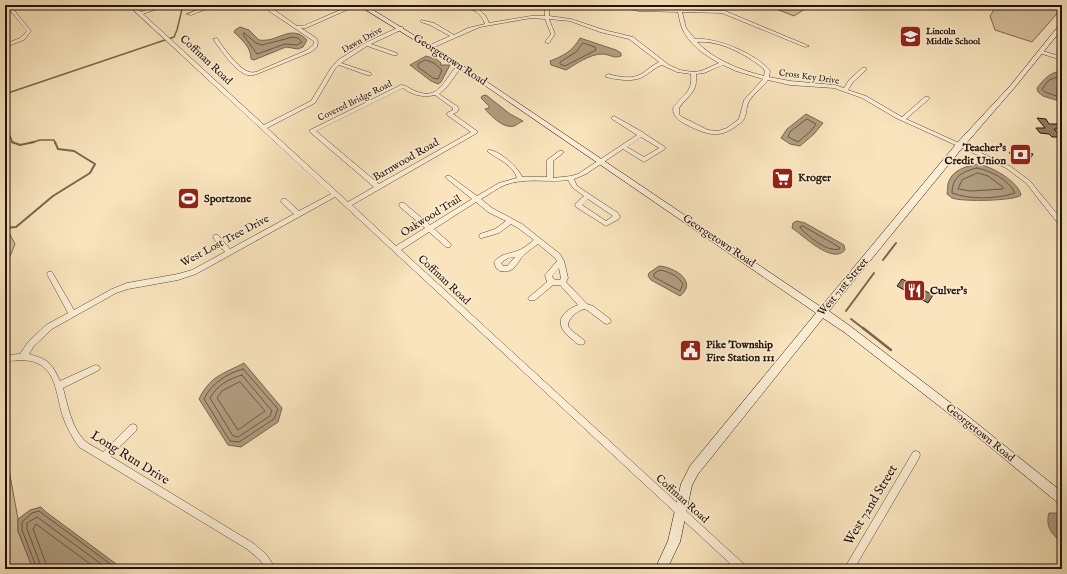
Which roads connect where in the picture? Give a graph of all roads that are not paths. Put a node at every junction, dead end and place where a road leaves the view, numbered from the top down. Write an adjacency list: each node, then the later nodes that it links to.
1 (8, 5): 26 (street)
2 (130, 5): 13 (street, Coffman Road)
3 (163, 5): 13 (street)
4 (215, 5): 14 (street)
5 (346, 5): 19 (street)
6 (356, 5): 19 (street)
7 (361, 5): 20 (main road, Georgetown Road)
8 (547, 5): 15 (street)
9 (617, 5): 11 (street)
10 (464, 6): 17 (street)
11 (679, 8): 23 (street, Cross Key Drive); 27 (street)
12 (271, 10): 19 (street)
13 (140, 14): 47 (street, Coffman Road)
14 (189, 14)
15 (547, 18): 17 (street); 24 (street); 34 (street)
16 (423, 21): 21 (street)
17 (488, 25): 21 (street)
18 (1062, 25): 29 (main road, West 71st Street)
19 (298, 27): 22 (street)
20 (400, 28): 25 (street, Dawn Drive); 28 (main road, Georgetown Road)
21 (453, 36): 28 (street)
22 (215, 39)
23 (693, 41): 35 (street, Cross Key Drive); 41 (street)
24 (548, 42)
25 (367, 44): 30 (street); 33 (street, Dawn Drive)
26 (5, 46)
27 (807, 46)
28 (430, 47): 36 (main road, Georgetown Road)
29 (1042, 50): 31 (street); 32 (street); 49 (main road, West 71st Street)
30 (395, 54)
31 (1062, 55)
32 (1062, 59)
33 (338, 63): 39 (street); 47 (street, Dawn Drive)
34 (662, 63): 38 (street); 40 (street)
35 (722, 63): 38 (street); 41 (street, Cross Key Drive)
36 (460, 66): 43 (street); 53 (main road, Georgetown Road)
37 (864, 69): 42 (street)
38 (693, 73): 41 (street)
39 (369, 74)
40 (608, 76)
41 (766, 78): 42 (street, Cross Key Drive)
42 (845, 90): 46 (street, Cross Key Drive)
43 (435, 93): 58 (street, Barnwood Road); 58 (street, Covered Bridge Road)
44 (927, 98): 46 (street)
45 (614, 118): 48 (street)
46 (903, 119): 49 (street, Cross Key Drive)
47 (263, 128): 59 (street, Coffman Road)
48 (642, 134): 50 (street, Oakwood Trail); 50 (street)
49 (960, 145): 67 (street, Cross Key Drive); 82 (main road, West 71st Street)
50 (623, 147): 53 (street, Oakwood Trail)
51 (490, 151): 56 (street)
52 (561, 152): 57 (street)
53 (601, 161): 55 (street, Oakwood Trail); 82 (main road, Georgetown Road)
54 (448, 177): 61 (street, Oakwood Trail)
55 (570, 178): 57 (street, Oakwood Trail); 60 (street)
56 (520, 179): 57 (street, Oakwood Trail); 61 (street, Oakwood Trail)
57 (550, 179)
58 (378, 187): 63 (street, Barnwood Road)
59 (335, 194): 63 (street, Coffman Road); 65 (street, West Lost Tree Drive)
60 (588, 196): 60 (street)
61 (476, 199): 66 (street); 68 (street, Oakwood Trail)
62 (284, 201): 65 (street)
63 (347, 205): 73 (street, Coffman Road)
64 (402, 205): 68 (street)
65 (298, 214): 74 (street, West Lost Tree Drive)
66 (510, 221): 69 (street); 71 (street)
67 (1062, 224)
68 (429, 228): 72 (street); 73 (street, Oakwood Trail)
69 (482, 236)
70 (216, 237): 74 (street)
71 (538, 240): 75 (street); 76 (street)
72 (448, 245)
73 (395, 250): 94 (street, Coffman Road)
74 (229, 252): 83 (street, West Lost Tree Drive)
75 (521, 253)
76 (560, 261): 78 (street); 79 (street)
77 (50, 274): 83 (street)
78 (552, 282): 79 (street); 80 (street)
79 (562, 282): 81 (street)
80 (532, 298)
81 (584, 306): 84 (street); 85 (street)
82 (823, 312): 93 (main road, Georgetown Road); 94 (main road, West 71st Street)
83 (72, 313): 86 (street, West Lost Tree Drive)
84 (607, 321)
85 (580, 342)
86 (22, 357): 87 (street, Long Run Drive); 89 (street, Long Run Drive)
87 (5, 358)
88 (96, 368): 89 (street)
89 (58, 386): 92 (street, Long Run Drive)
90 (133, 428): 92 (street)
91 (916, 455): 98 (street, West 72nd Street)
92 (104, 458): 95 (street, Long Run Drive)
93 (1062, 499)
94 (680, 512): 96 (main road, West 71st Street); 97 (street, Coffman Road)
95 (271, 569)
96 (661, 569)
97 (743, 569)
98 (849, 569)

